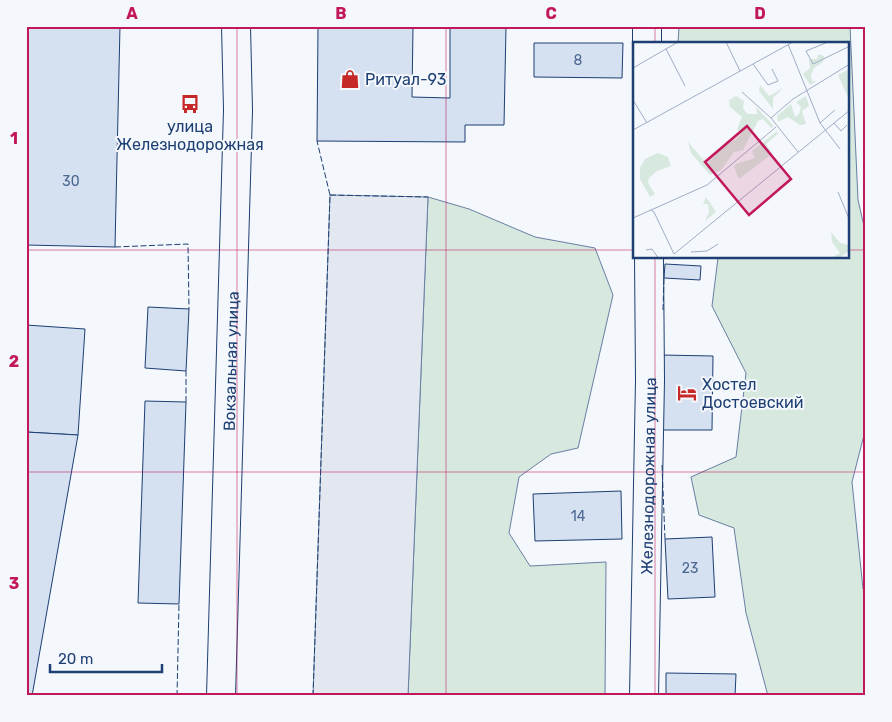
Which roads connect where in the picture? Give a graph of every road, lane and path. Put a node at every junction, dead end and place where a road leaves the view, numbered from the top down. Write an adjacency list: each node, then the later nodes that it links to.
1 (236, 26): 5 (main road, Вокзальная улица)
2 (647, 26): 3 (main road)
3 (647, 42)
4 (649, 259): 6 (main road, Железнодорожная улица)
5 (221, 696)
6 (644, 696)

